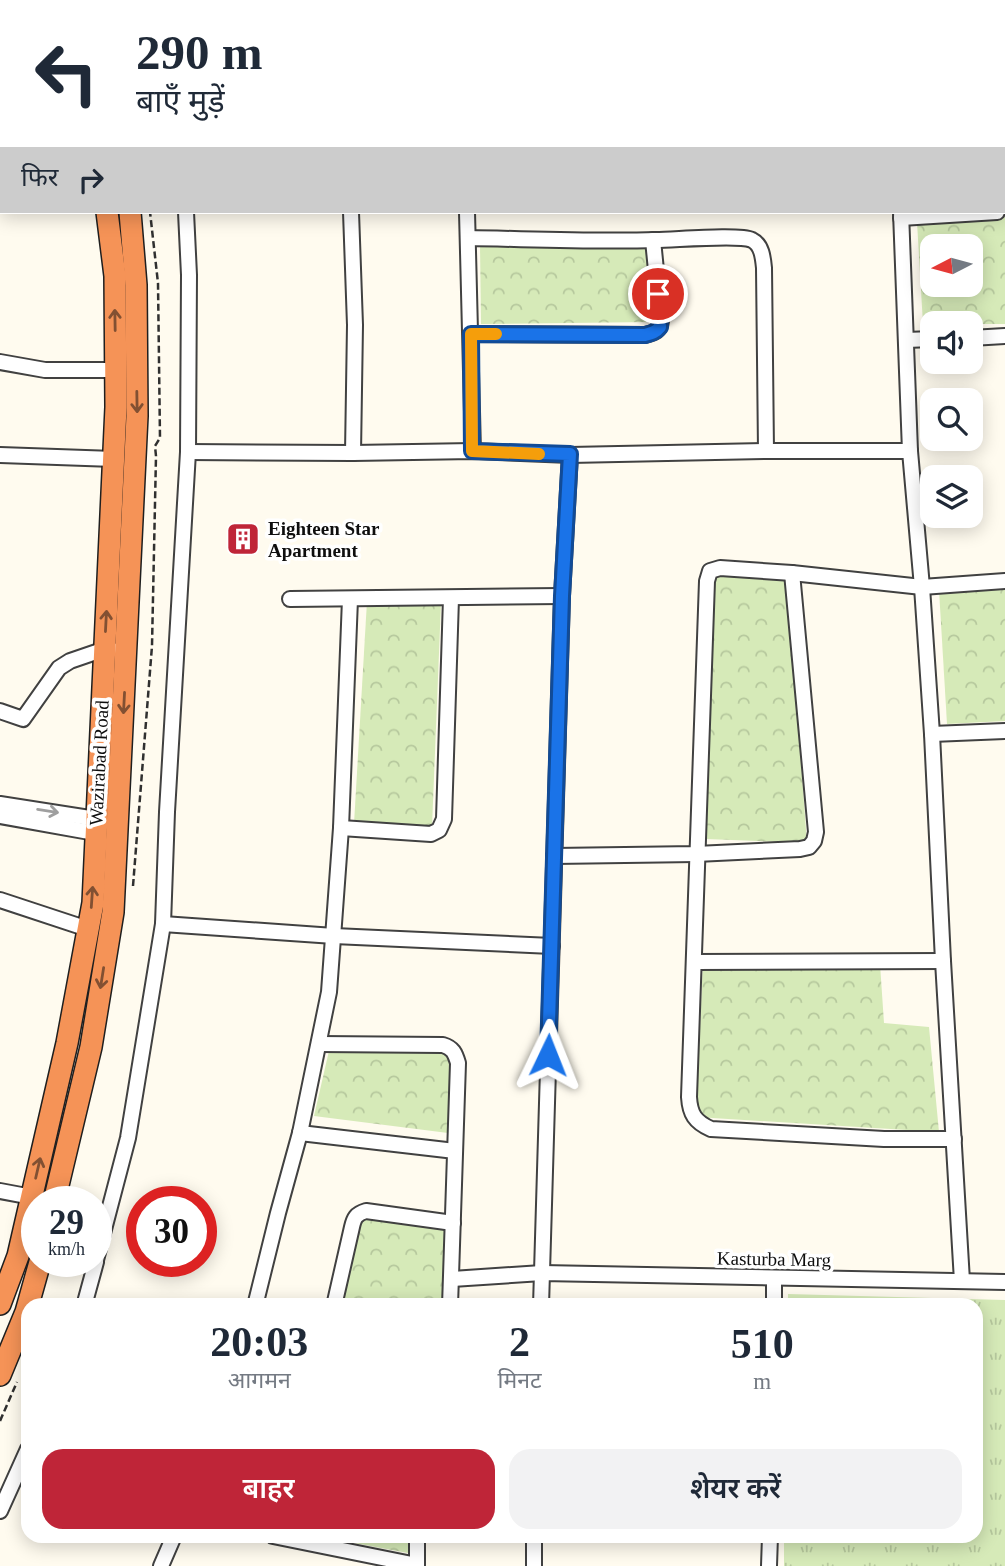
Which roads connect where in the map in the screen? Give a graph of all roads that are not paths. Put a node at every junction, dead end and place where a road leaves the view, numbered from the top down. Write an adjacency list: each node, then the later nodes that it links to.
1 (107, 214): 16 (highway, Wazirabad Road, one-way to 1)
2 (130, 214): 33 (highway, Wazirabad Road, one-way to 33)
3 (186, 214): 19 (street)
4 (351, 214): 21 (street)
5 (467, 214): 8 (street)
6 (933, 214): 7 (street)
7 (901, 215): 14 (street)
8 (468, 238): 9 (street); 10 (street)
9 (653, 240): 10 (street); 18 (street)
10 (471, 334): 17 (street)
11 (1005, 336): 12 (street)
12 (983, 337)
13 (920, 339): 14 (street)
14 (906, 340): 20 (street)
15 (0, 362): 16 (street)
16 (116, 370): 24 (highway, Wazirabad Road)
17 (472, 451): 21 (street); 22 (street)
18 (766, 451): 20 (street); 22 (street)
19 (188, 452): 21 (street); 44 (street)
20 (910, 452): 27 (street)
21 (353, 453)
22 (570, 454): 28 (street)
23 (0, 455): 24 (street)
24 (114, 459): 32 (highway, Wazirabad Road, one-way to 24)
25 (792, 573): 27 (street); 41 (street); 41 (street)
26 (1005, 581): 27 (street)
27 (922, 587): 36 (street)
28 (562, 596): 29 (street); 42 (street)
29 (452, 598): 31 (street); 40 (street)
30 (290, 599): 31 (street)
31 (350, 599): 40 (street)
32 (105, 649): 33 (street); 34 (street); 39 (highway, Wazirabad Road)
33 (126, 649): 52 (highway, Wazirabad Road, one-way to 52)
34 (0, 711)
35 (1005, 731): 36 (street)
36 (932, 734): 48 (street)
37 (0, 804): 39 (street, one-way to 39)
38 (0, 816): 39 (street)
39 (95, 826): 45 (highway, Wazirabad Road, one-way to 39)
40 (341, 828): 46 (street)
41 (696, 854): 42 (street); 49 (street)
42 (554, 856): 47 (street)
43 (0, 900): 45 (street)
44 (163, 924): 46 (street); 60 (street)
45 (88, 929): 51 (highway, Wazirabad Road)
46 (334, 936): 47 (street); 50 (street)
47 (552, 946): 63 (street)
48 (943, 961): 49 (street); 54 (street)
49 (694, 962): 54 (street)
50 (319, 1044): 53 (street); 55 (street)
51 (64, 1059): 52 (main road); 56 (highway, Wazirabad Road, one-way to 51)
52 (86, 1064): 57 (highway, Wazirabad Road)
53 (300, 1133): 55 (street); 72 (street)
54 (954, 1139): 68 (street)
55 (455, 1151): 61 (street)
56 (35, 1186)
57 (58, 1186)
58 (0, 1191): 59 (street)
59 (21, 1195)
60 (112, 1200)
61 (453, 1223): 66 (street); 73 (street)
62 (21, 1243): 77 (highway, Wazirabad Road)
63 (542, 1273): 66 (street, Kasturba Marg); 67 (street, Kasturba Marg); 75 (street)
64 (36, 1277): 70 (highway)
65 (92, 1277): 71 (street)
66 (452, 1279): 74 (street)
67 (774, 1279): 68 (street, Kasturba Marg); 76 (street)
68 (962, 1281): 69 (street, Kasturba Marg)
69 (1005, 1282)
70 (30, 1298)
71 (86, 1298)
72 (257, 1298)
73 (336, 1298)
74 (451, 1298)
75 (541, 1298)
76 (774, 1298)
77 (0, 1304)
78 (21, 1332): 79 (highway)
79 (10, 1375)
80 (21, 1464): 81 (street)
81 (0, 1511)
82 (171, 1543): 87 (street)
83 (307, 1543): 88 (street)
84 (417, 1543): 88 (street)
85 (534, 1543): 89 (street)
86 (770, 1543): 90 (street)
87 (161, 1566)
88 (417, 1566)
89 (534, 1566)
90 (769, 1566)

